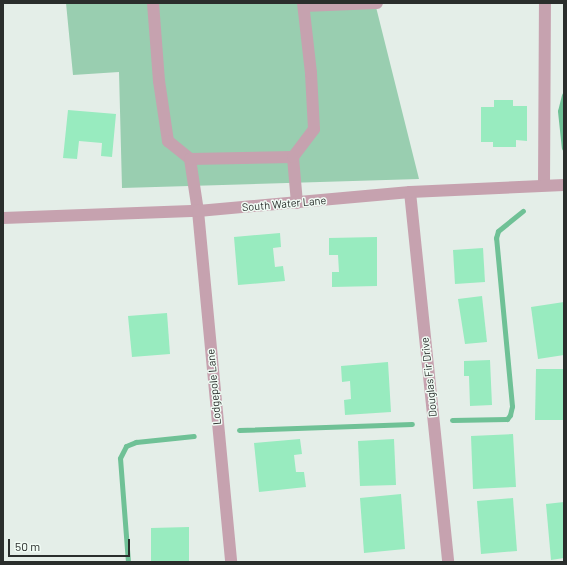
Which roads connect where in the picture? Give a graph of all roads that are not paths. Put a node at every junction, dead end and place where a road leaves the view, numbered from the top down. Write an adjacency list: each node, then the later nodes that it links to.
1 (153, 3): 6 (street)
2 (377, 3): 4 (street)
3 (545, 3): 7 (street)
4 (304, 5): 5 (street)
5 (293, 157): 6 (street); 10 (street)
6 (190, 159): 11 (street, Lodgepole Lane)
7 (544, 185): 8 (street, South Water Lane); 9 (street, South Water Lane)
8 (564, 185)
9 (410, 192): 10 (street, South Water Lane); 14 (street, Douglas Fir Drive)
10 (297, 203): 11 (street, South Water Lane)
11 (198, 211): 12 (street, South Water Lane); 13 (street, Lodgepole Lane)
12 (3, 218)
13 (230, 562)
14 (448, 562)

